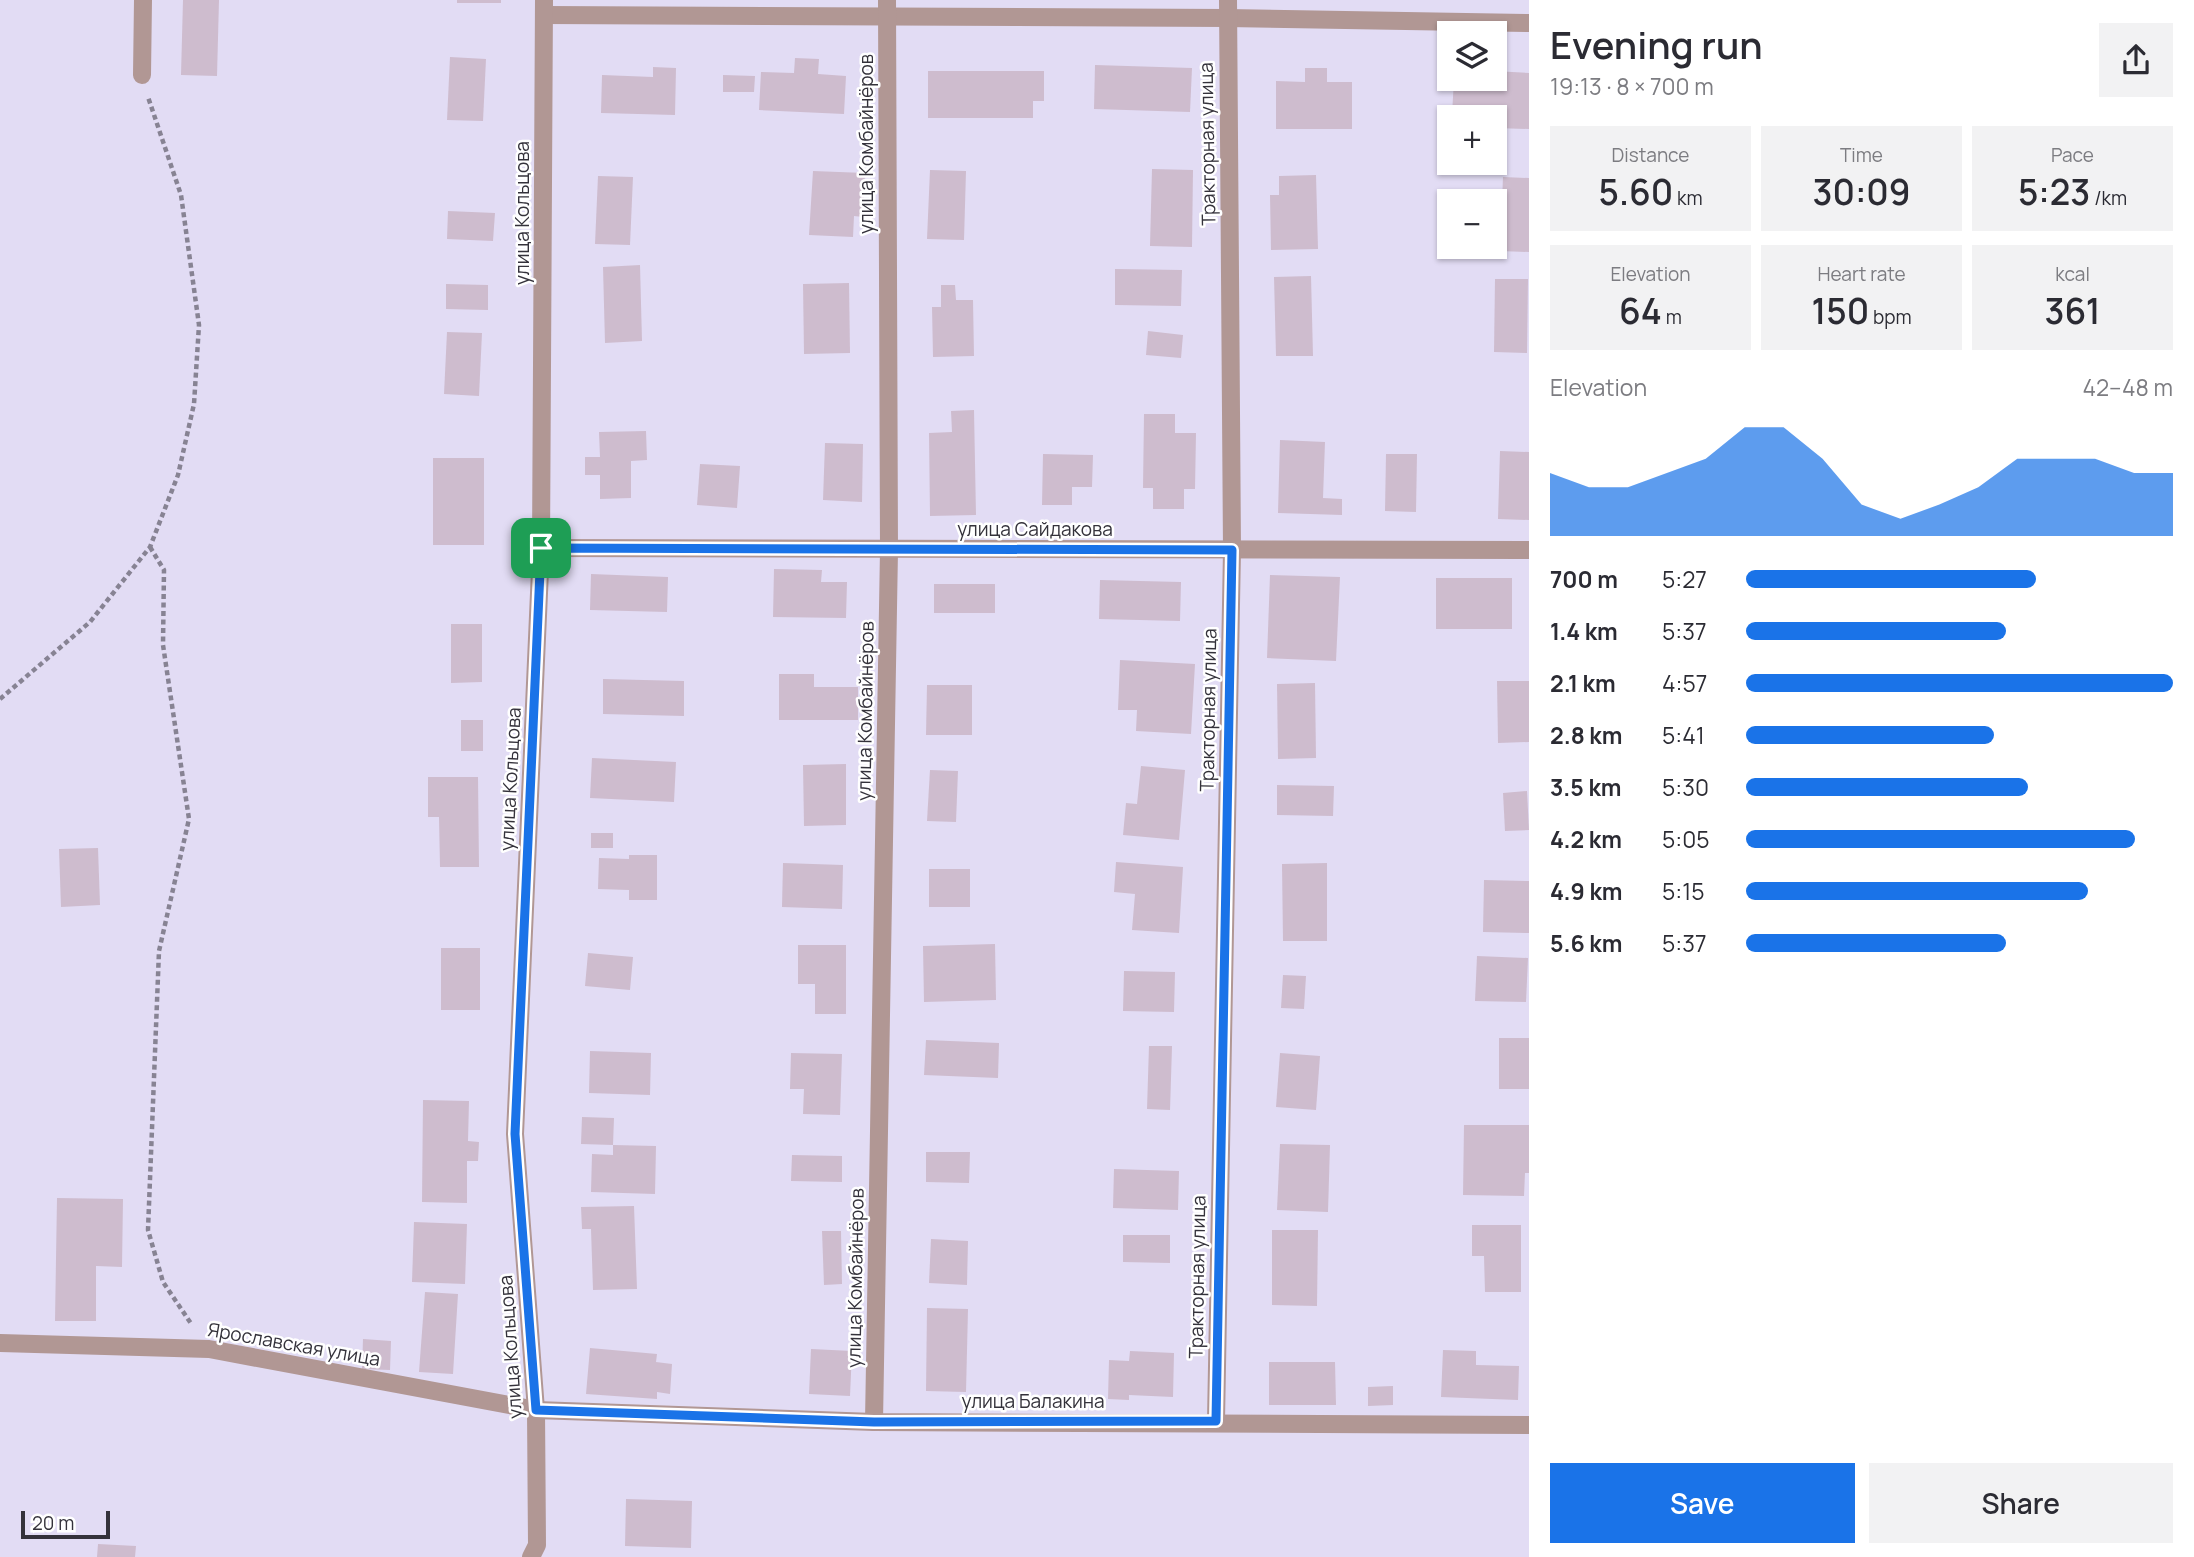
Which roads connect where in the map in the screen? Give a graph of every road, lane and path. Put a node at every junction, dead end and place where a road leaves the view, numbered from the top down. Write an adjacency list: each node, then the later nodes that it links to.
1 (143, 0): 6 (street)
2 (544, 8): 3 (street); 8 (street, улица Кольцова)
3 (886, 8): 4 (street); 9 (street, улица Комбайнёров)
4 (1227, 9): 5 (street); 10 (street, Тракторная улица)
5 (1529, 23)
6 (142, 75): 7 (path)
7 (150, 547): 12 (path); 14 (path)
8 (541, 548): 9 (street, улица Сайдакова); 15 (street, улица Кольцова)
9 (889, 550): 10 (street, улица Сайдакова); 17 (street, улица Комбайнёров)
10 (1232, 550): 11 (street, улица Сайдакова); 16 (street, Тракторная улица)
11 (1529, 550)
12 (0, 699)
13 (0, 1343): 14 (street, Ярославская улица)
14 (209, 1349): 15 (street, Ярославская улица)
15 (536, 1410): 17 (street, улица Балакина); 19 (street, улица Кольцова)
16 (1216, 1421): 17 (street, улица Балакина); 18 (street, улица Балакина)
17 (874, 1422)
18 (1529, 1425)
19 (531, 1557)

